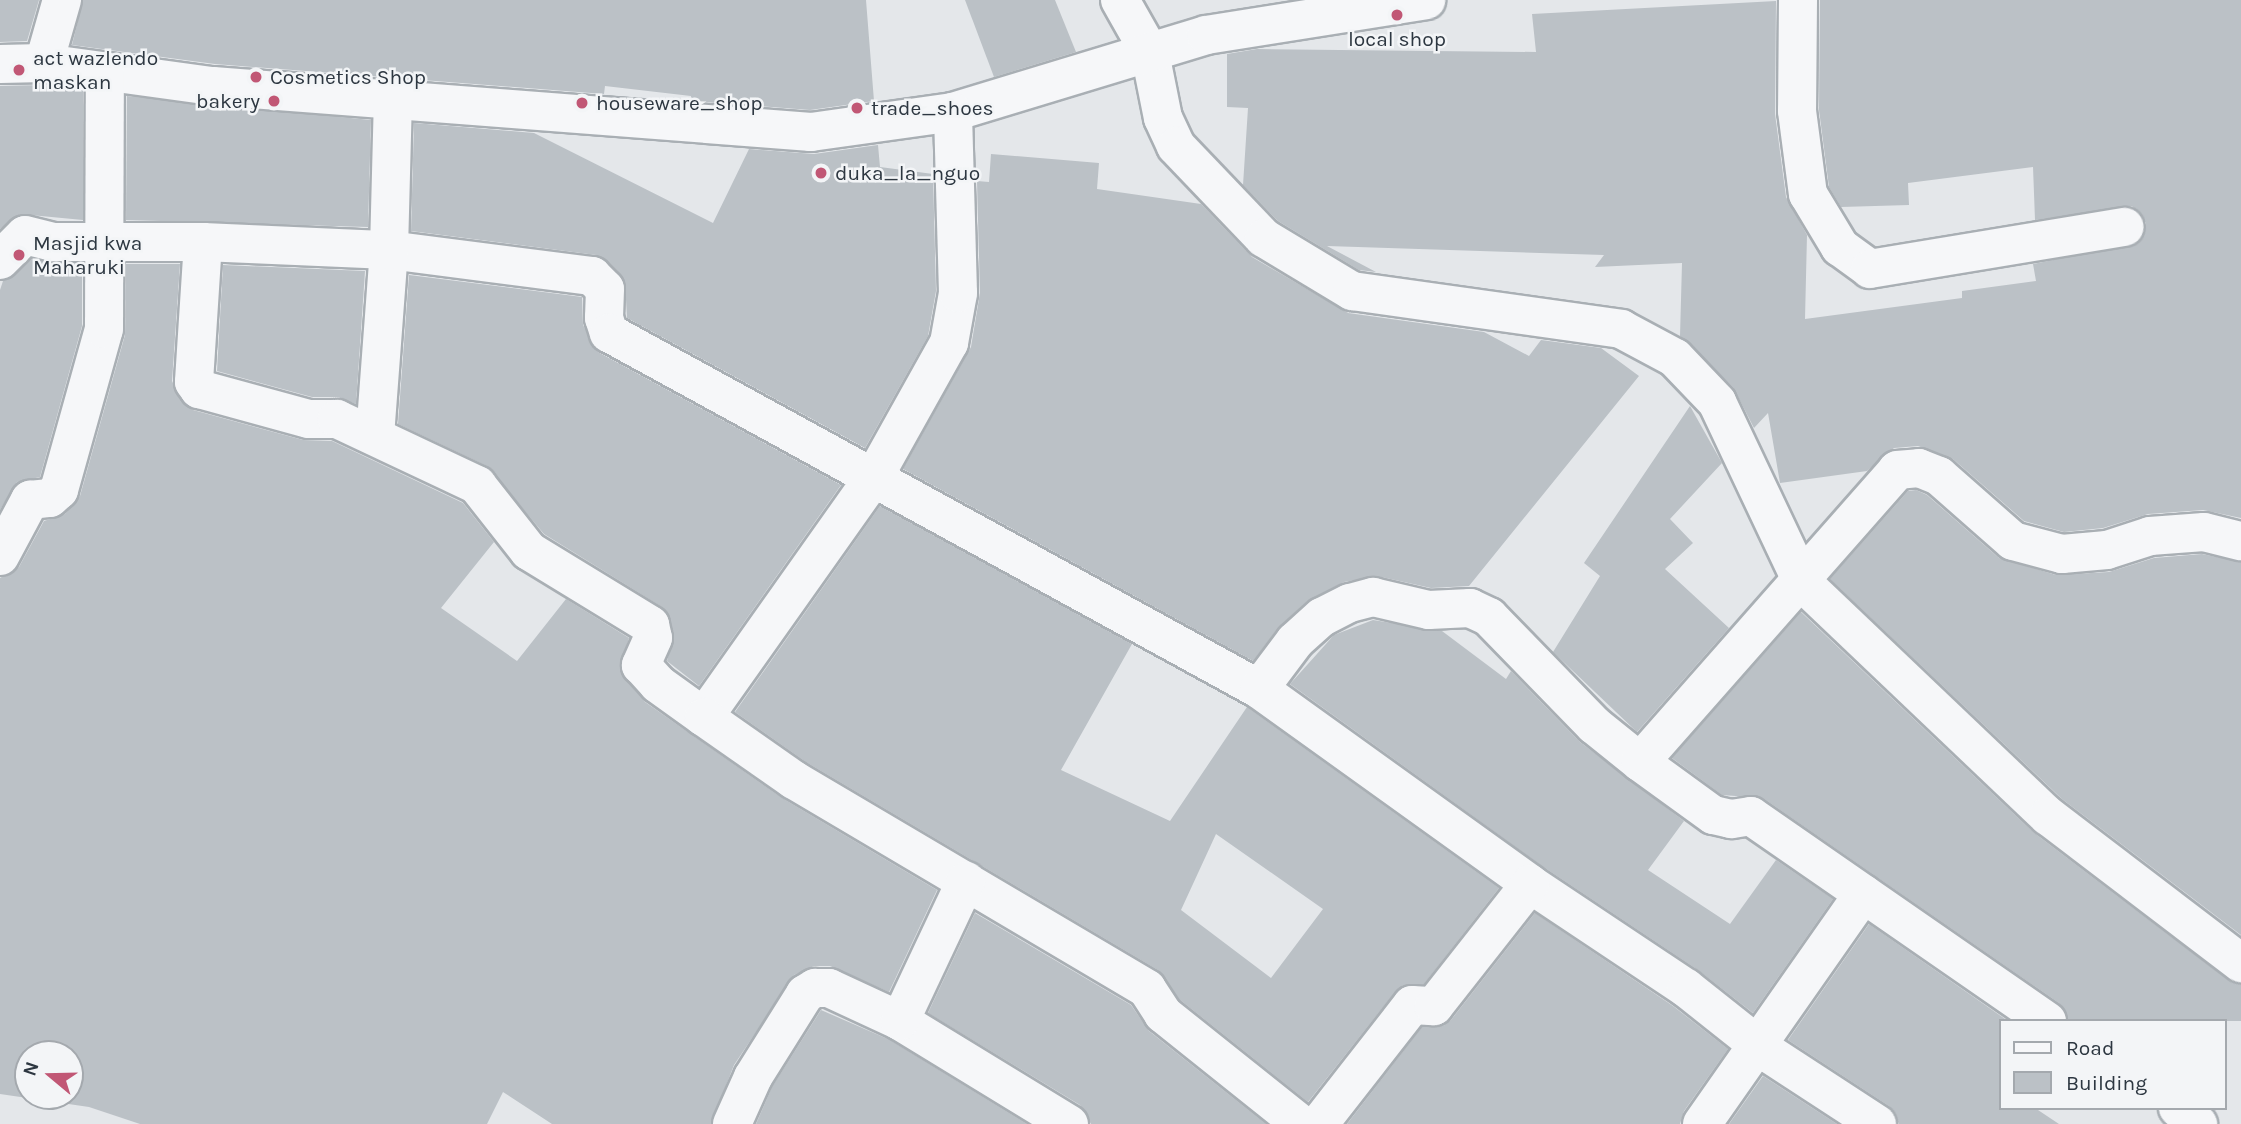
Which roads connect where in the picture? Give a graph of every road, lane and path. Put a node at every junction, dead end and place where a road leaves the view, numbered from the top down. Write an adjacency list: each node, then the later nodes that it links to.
1 (62, 0): 6 (street)
2 (1120, 0): 5 (street)
3 (1426, 0): 5 (street)
4 (1798, 0): 11 (street)
5 (1150, 53): 10 (street); 20 (street)
6 (44, 63): 7 (street); 8 (street)
7 (0, 64)
8 (105, 74): 9 (street); 12 (street)
9 (393, 97): 10 (street); 14 (street)
10 (953, 112): 17 (street)
11 (2125, 228)
12 (106, 240): 13 (street); 15 (street); 19 (street)
13 (203, 242): 14 (street); 16 (street)
14 (389, 250): 16 (street); 17 (street)
15 (0, 260)
16 (375, 436): 22 (street)
17 (874, 477): 21 (street); 22 (street)
18 (2241, 541): 20 (street)
19 (0, 556)
20 (1802, 582): 23 (street); 27 (street)
21 (1259, 689): 23 (street); 25 (street)
22 (704, 717): 24 (street)
23 (1640, 762): 26 (street)
24 (966, 881): 29 (street); 35 (street)
25 (1530, 884): 30 (street); 36 (street)
26 (1863, 894): 28 (street); 30 (street)
27 (2241, 963)
28 (2044, 1019)
29 (900, 1021): 33 (street); 34 (street)
30 (1756, 1043): 31 (street); 37 (street)
31 (1827, 1110): 38 (street)
32 (2180, 1110): 39 (street)
33 (732, 1124)
34 (1069, 1124)
35 (1301, 1124)
36 (1319, 1124)
37 (1702, 1124)
38 (1877, 1124)
39 (2198, 1124)

